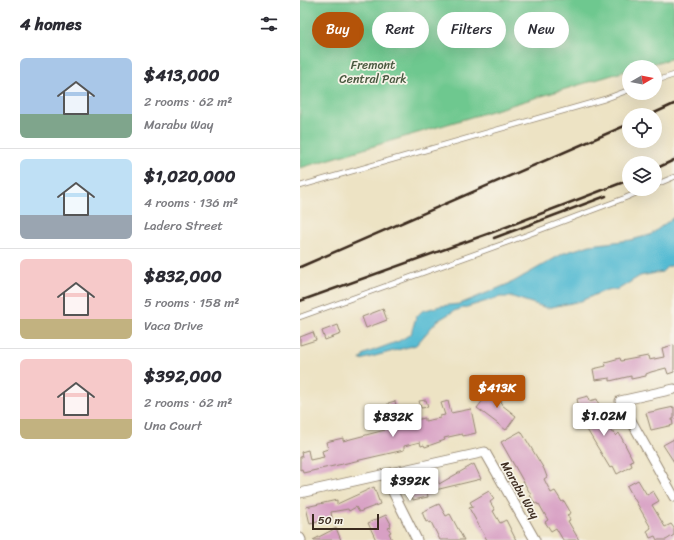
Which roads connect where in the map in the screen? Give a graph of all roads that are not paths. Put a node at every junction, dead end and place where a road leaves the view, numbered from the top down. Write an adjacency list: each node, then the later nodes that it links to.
1 (674, 75): 2 (lane)
2 (662, 79)
3 (622, 93): 6 (lane)
4 (674, 177): 5 (lane)
5 (662, 182)
6 (300, 186)
7 (630, 196): 8 (lane)
8 (300, 317)
9 (674, 389): 11 (street)
10 (384, 474): 12 (street); 13 (street); 14 (street, Marabu Way)
11 (673, 492)
12 (300, 493)
13 (417, 540)
14 (535, 540)

